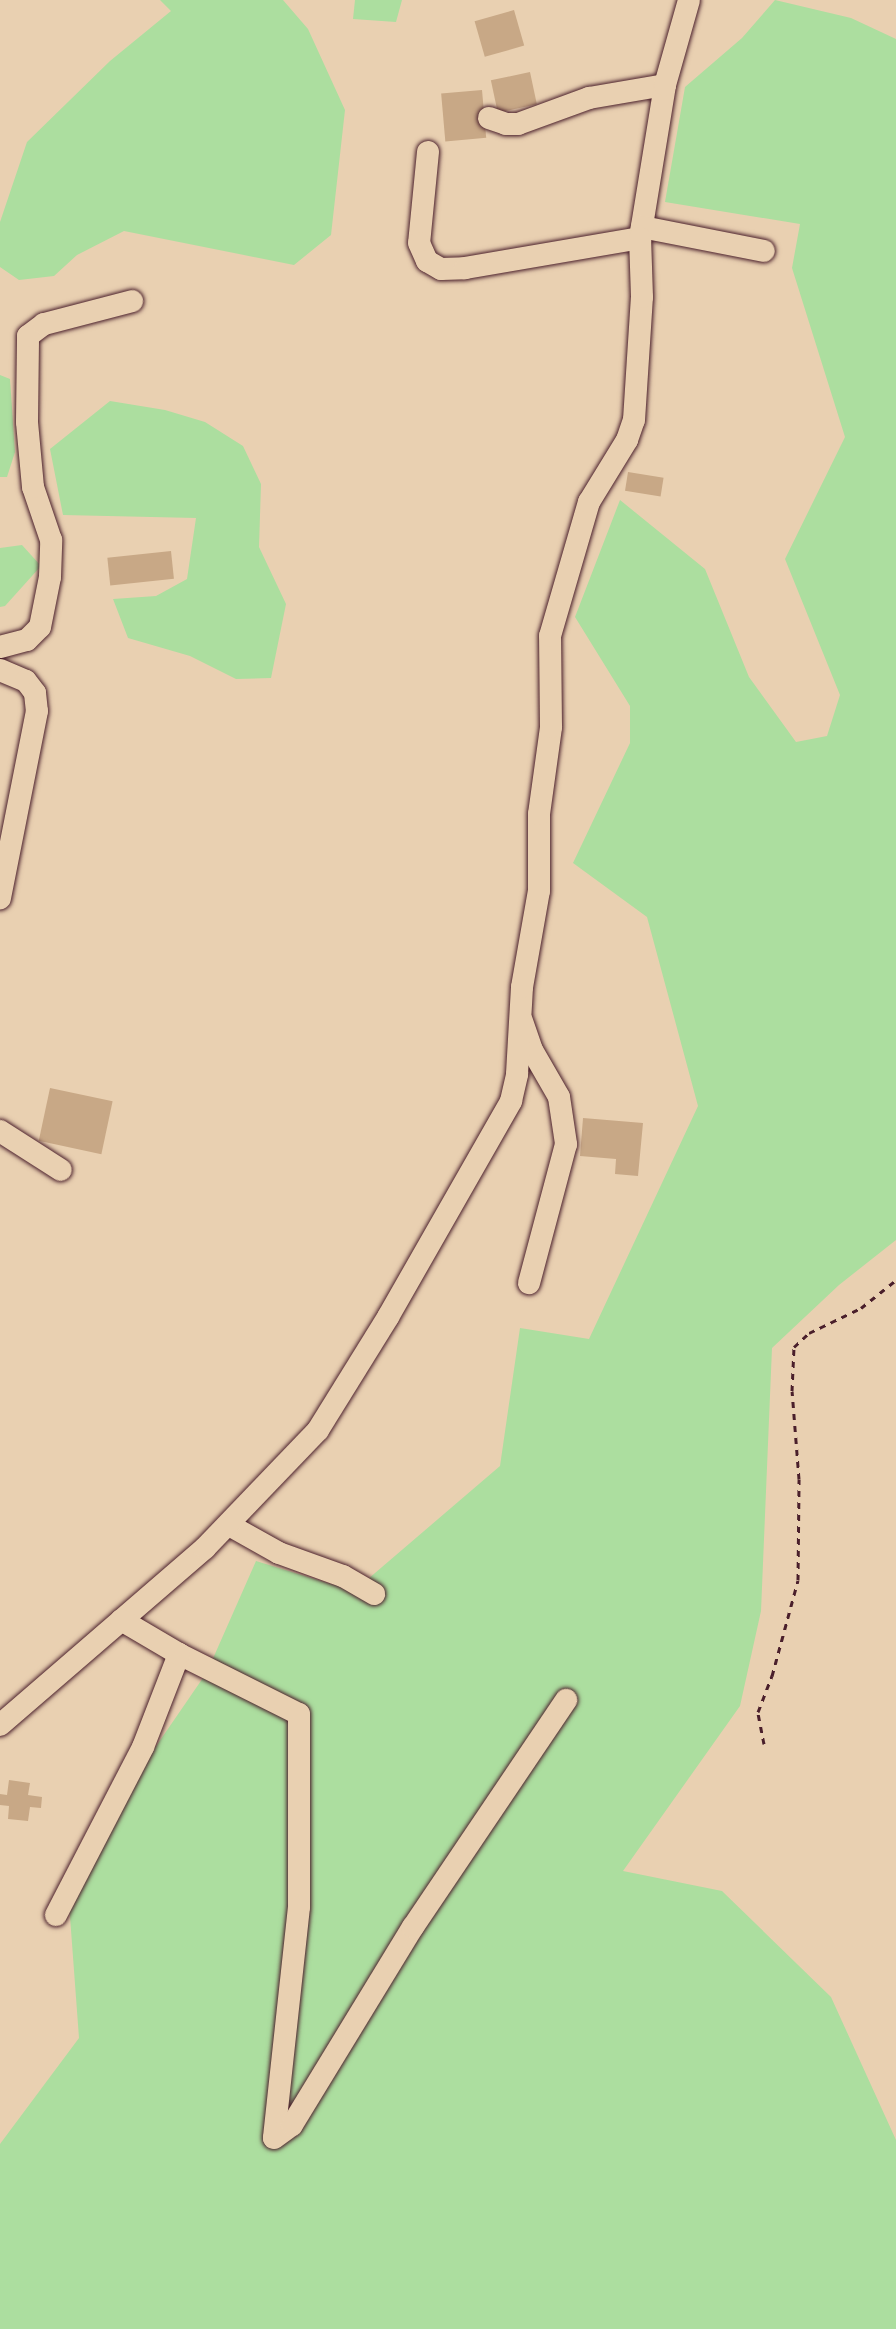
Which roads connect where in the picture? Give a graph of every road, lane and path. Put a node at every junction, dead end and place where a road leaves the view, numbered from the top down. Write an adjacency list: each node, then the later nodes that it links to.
1 (689, 0): 2 (street)
2 (665, 85): 3 (street); 5 (street)
3 (489, 118)
4 (428, 152): 5 (street)
5 (641, 233): 6 (street); 11 (street)
6 (764, 251)
7 (132, 301): 8 (street)
8 (0, 647)
9 (0, 670): 10 (street)
10 (0, 898)
11 (519, 1013): 15 (street); 16 (street)
12 (0, 1131): 13 (street)
13 (61, 1170)
14 (896, 1280): 22 (path)
15 (529, 1283)
16 (229, 1525): 17 (street); 18 (street)
17 (374, 1594)
18 (121, 1620): 19 (street); 21 (street)
19 (179, 1654): 20 (street); 23 (street)
20 (566, 1700)
21 (0, 1725)
22 (764, 1744)
23 (56, 1915)

